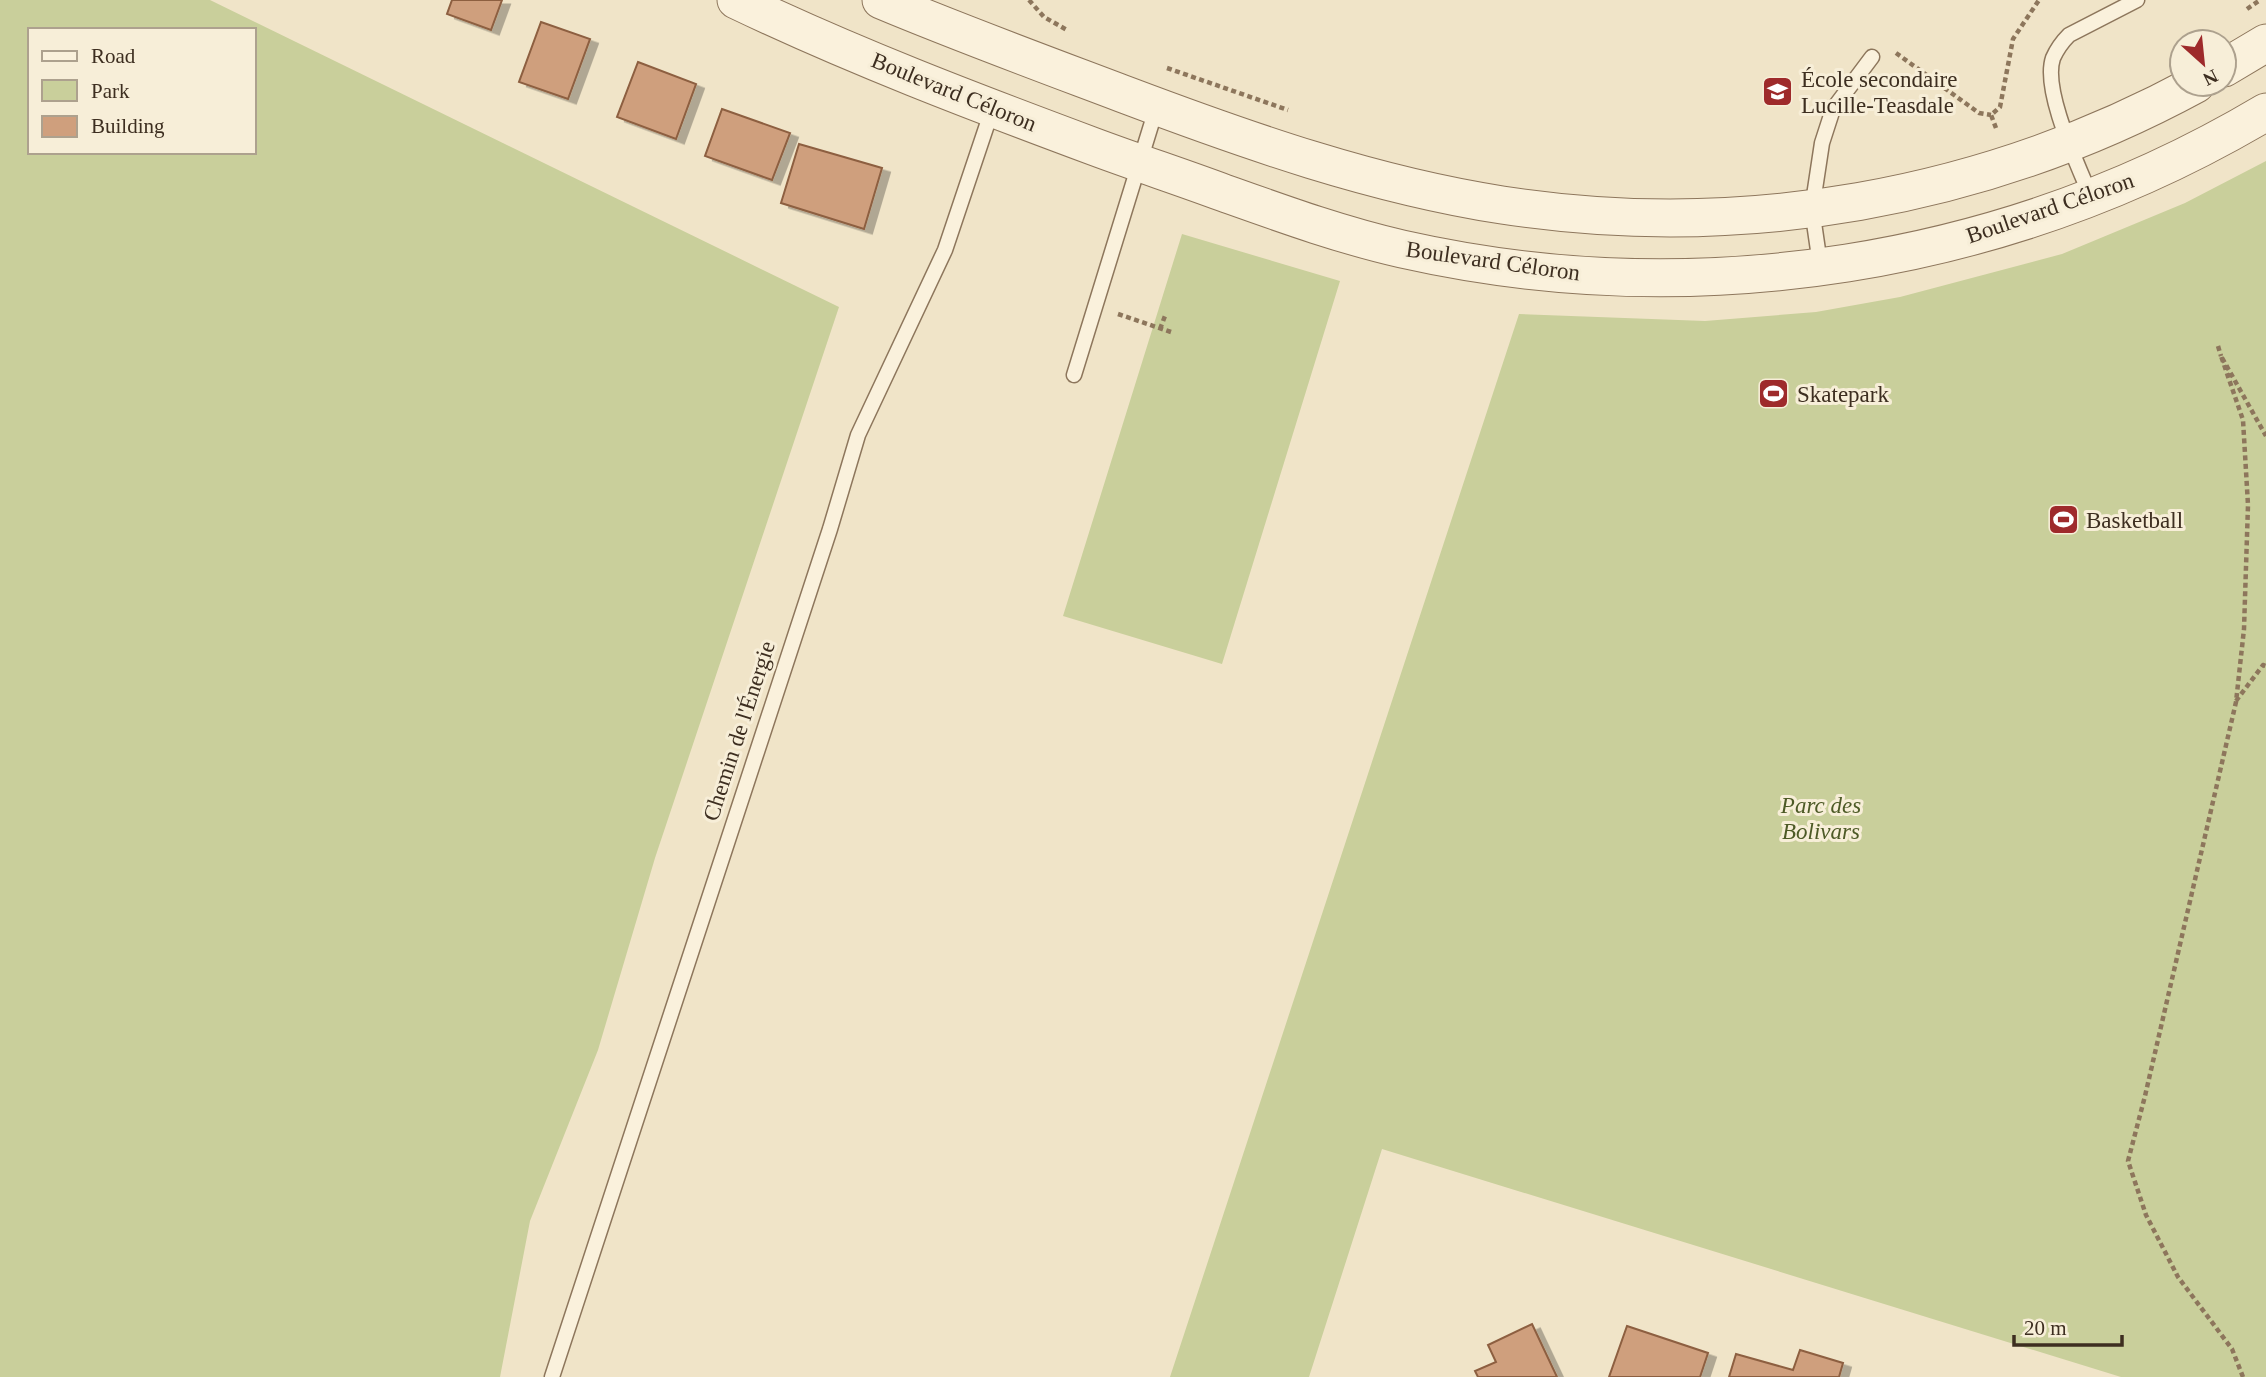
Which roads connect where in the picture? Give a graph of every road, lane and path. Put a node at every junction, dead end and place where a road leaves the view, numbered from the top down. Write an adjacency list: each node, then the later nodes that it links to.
1 (736, 0): 14 (street, Boulevard Céloron)
2 (881, 0): 13 (street)
3 (1029, 0): 6 (path)
4 (2039, 0): 17 (path)
5 (2137, 0): 19 (lane)
6 (1077, 34)
7 (2266, 43): 10 (street)
8 (1893, 50): 17 (path)
9 (1872, 57): 22 (lane)
10 (2238, 60)
11 (1158, 64): 16 (path)
12 (2169, 98): 19 (street)
13 (1157, 106): 20 (lane); 22 (street)
14 (992, 109): 20 (street, Boulevard Céloron); 34 (lane, Chemin de l'Énergie)
15 (2266, 112): 21 (street, Boulevard Céloron)
16 (1300, 114)
17 (1991, 115): 18 (path)
18 (1996, 128)
19 (2069, 144): 21 (lane); 22 (street)
20 (1138, 163): 23 (street, Boulevard Céloron); 30 (lane)
21 (2091, 198): 23 (street, Boulevard Céloron)
22 (1812, 209): 23 (lane)
23 (1820, 269)
24 (1165, 316): 26 (path)
25 (1138, 320): 26 (path)
26 (1160, 329): 27 (path)
27 (1171, 332)
28 (2218, 346): 29 (path)
29 (2221, 356): 31 (path); 33 (path)
30 (1074, 375)
31 (2266, 436)
32 (2266, 666): 33 (path)
33 (2236, 702): 35 (path)
34 (552, 1377)
35 (2243, 1377)

